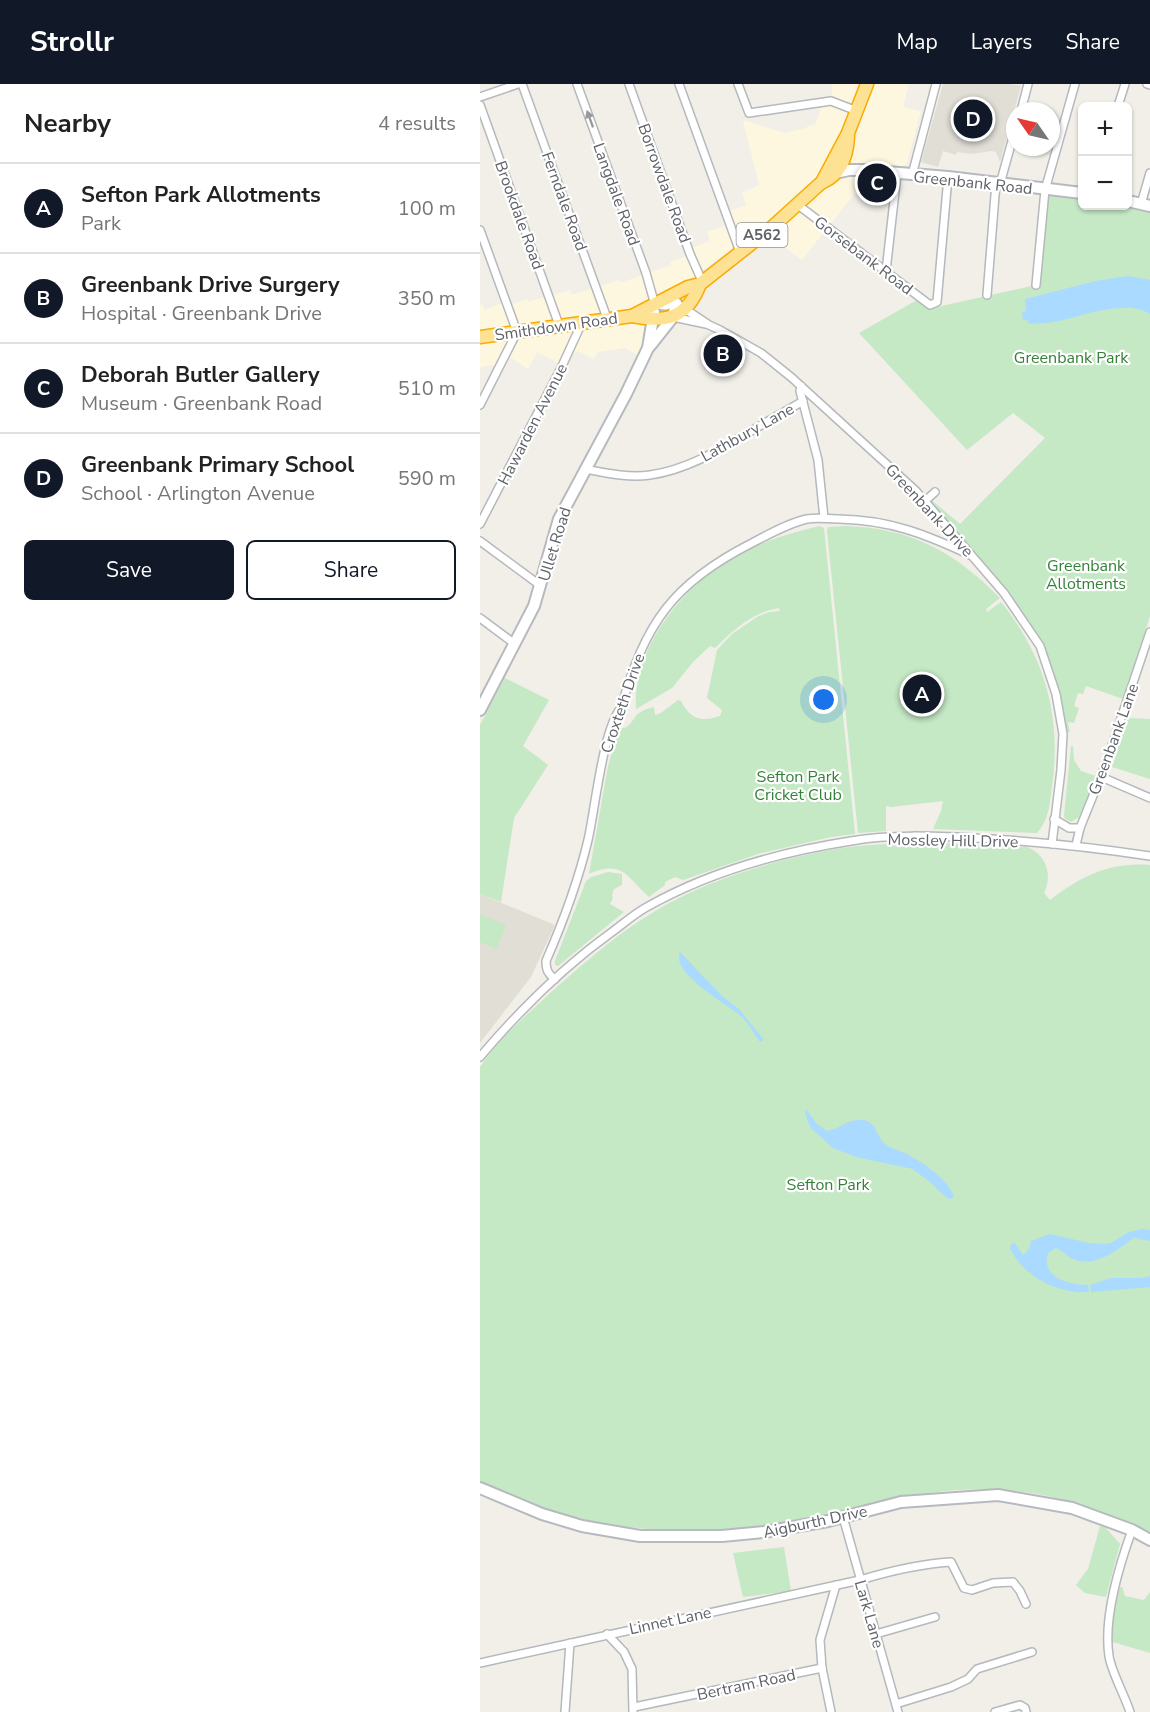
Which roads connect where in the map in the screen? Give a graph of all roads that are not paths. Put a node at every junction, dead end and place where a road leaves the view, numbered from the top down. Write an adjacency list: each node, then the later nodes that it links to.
1 (520, 84): 11 (street); 40 (street, Ferndale Road)
2 (577, 84): 36 (street, Langdale Road, one-way to 2)
3 (629, 84): 33 (street, Borrowdale Road)
4 (679, 84): 31 (street)
5 (738, 84): 15 (street)
6 (867, 84): 15 (highway, Smithdown Road / A562)
7 (936, 84): 22 (street)
8 (1028, 84): 12 (street)
9 (1075, 84): 26 (street)
10 (1123, 84): 13 (street)
11 (480, 97)
12 (1023, 102)
13 (1119, 102)
14 (480, 105): 43 (street, Brookdale Road)
15 (857, 111): 16 (highway, Smithdown Road / A562)
16 (841, 154): 18 (street); 19 (highway, Smithdown Road / A562); 24 (highway, Smithdown Road / A562)
17 (1007, 156): 25 (street)
18 (863, 170): 19 (street, Greenbank Road); 21 (street, Greenbank Road)
19 (835, 173): 24 (highway, Smithdown Road / A562)
20 (1150, 173): 29 (street)
21 (897, 174): 22 (street, Greenbank Road); 32 (street)
22 (912, 175): 23 (street, Greenbank Road)
23 (948, 177): 25 (street, Greenbank Road); 32 (street, Gorsebank Road)
24 (822, 182): 28 (highway, Smithdown Road / A562)
25 (998, 183): 26 (street, Greenbank Road); 35 (street)
26 (1045, 190): 27 (street, Greenbank Road); 34 (street)
27 (1078, 193)
28 (798, 205): 31 (highway, Smithdown Road / A562); 32 (street, Gorsebank Road)
29 (1145, 205)
30 (480, 230): 45 (street)
31 (740, 252): 33 (highway, Smithdown Road / A562)
32 (886, 271)
33 (701, 283): 36 (highway, Smithdown Road / A562); 37 (highway, Smithdown Road / A562)
34 (1036, 285)
35 (987, 294)
36 (655, 305): 37 (street); 38 (highway, Smithdown Road / A562); 41 (street, Ullet Road)
37 (680, 305): 39 (highway, Smithdown Road / A562); 44 (street, Greenbank Drive)
38 (632, 316): 40 (highway, Smithdown Road / A562); 41 (highway, Smithdown Road / A562)
39 (673, 317): 41 (highway, Smithdown Road / A562); 44 (street); 47 (street, Ullet Road)
40 (607, 318): 42 (highway, Smithdown Road / A562)
41 (652, 320): 47 (street, Ullet Road)
42 (579, 323): 43 (highway, Smithdown Road / A562); 55 (street, Hawarden Avenue)
43 (559, 325): 45 (highway, Smithdown Road / A562)
44 (709, 325): 48 (street, Greenbank Drive)
45 (518, 332): 46 (highway, Smithdown Road / A562); 50 (street)
46 (480, 337)
47 (648, 348): 51 (street, Ullet Road)
48 (801, 386): 49 (street); 53 (street, Greenbank Drive)
49 (803, 401): 51 (street, Lathbury Lane); 54 (street)
50 (480, 405)
51 (585, 469): 58 (street, Ullet Road)
52 (935, 492): 53 (street)
53 (926, 501): 57 (street, Greenbank Drive)
54 (824, 518): 57 (street, Croxteth Drive); 70 (street, Croxteth Drive)
55 (480, 524)
56 (480, 541): 58 (street)
57 (973, 556): 65 (street, Greenbank Drive)
58 (541, 586): 61 (street, Ullet Road)
59 (480, 618): 61 (street)
60 (1150, 632): 66 (street, Greenbank Lane)
61 (515, 644): 62 (street, Ullet Road)
62 (481, 706)
63 (1106, 779): 64 (street)
64 (1150, 798)
65 (1054, 819): 66 (street); 67 (street, Greenbank Drive)
66 (1080, 828): 68 (street, Greenbank Lane)
67 (1052, 844): 68 (street, Mossley Hill Drive); 70 (street, Mossley Hill Drive)
68 (1076, 845): 69 (street, Mossley Hill Drive)
69 (1150, 856)
70 (555, 979): 71 (street, Mossley Hill Drive)
71 (480, 1057)
72 (480, 1488): 73 (street, Aigburth Drive)
73 (843, 1517): 74 (street, Aigburth Drive); 76 (street, Lark Lane)
74 (1132, 1530): 75 (street, Aigburth Drive); 93 (street)
75 (1150, 1540)
76 (860, 1580): 77 (street, Linnet Lane); 78 (street, Linnet Lane); 81 (street, Lark Lane)
77 (836, 1585): 80 (street, Linnet Lane); 85 (street)
78 (1026, 1604)
79 (935, 1617): 81 (street)
80 (607, 1634): 82 (street, Linnet Lane); 87 (street)
81 (876, 1634): 86 (street, Lark Lane)
82 (570, 1643): 84 (street, Linnet Lane); 88 (street)
83 (1032, 1652): 86 (street)
84 (480, 1663)
85 (822, 1668): 87 (street, Bertram Road); 89 (street)
86 (896, 1704): 90 (street, Lark Lane)
87 (634, 1710)
88 (564, 1712)
89 (831, 1712)
90 (898, 1712)
91 (995, 1712): 92 (street)
92 (1026, 1712)
93 (1130, 1712)

